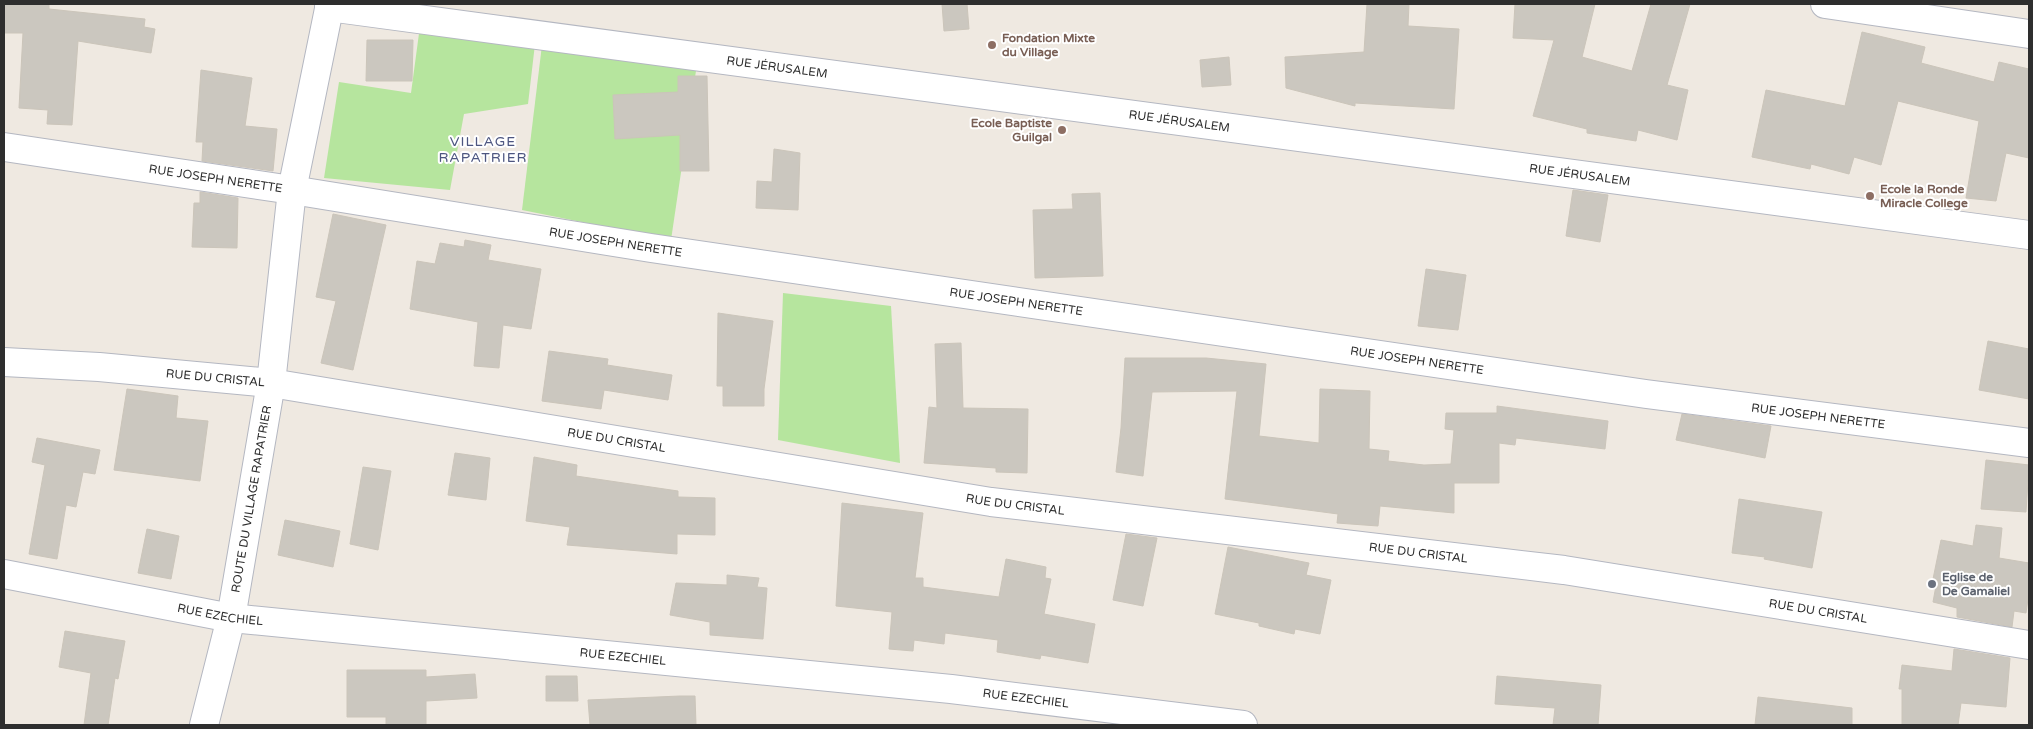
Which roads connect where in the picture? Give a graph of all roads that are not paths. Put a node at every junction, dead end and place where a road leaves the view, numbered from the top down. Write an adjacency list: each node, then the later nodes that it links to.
1 (1825, 4): 3 (street)
2 (330, 5): 5 (street, ROUTE DU VILLAGE RAPATRIER); 6 (street, RUE JÉRUSALEM)
3 (2029, 34)
4 (4, 147): 5 (street, RUE JOSEPH NERETTE)
5 (292, 190): 8 (street, ROUTE DU VILLAGE RAPATRIER); 9 (street, RUE JOSEPH NERETTE)
6 (2029, 235)
7 (4, 362): 8 (street, RUE DU CRISTAL)
8 (271, 383): 11 (street, ROUTE DU VILLAGE RAPATRIER); 12 (street, RUE DU CRISTAL)
9 (2029, 443)
10 (4, 574): 11 (street, RUE EZECHIEL)
11 (231, 618): 13 (street, ROUTE DU VILLAGE RAPATRIER); 14 (street, RUE EZECHIEL)
12 (2029, 645)
13 (204, 725)
14 (1243, 725)

